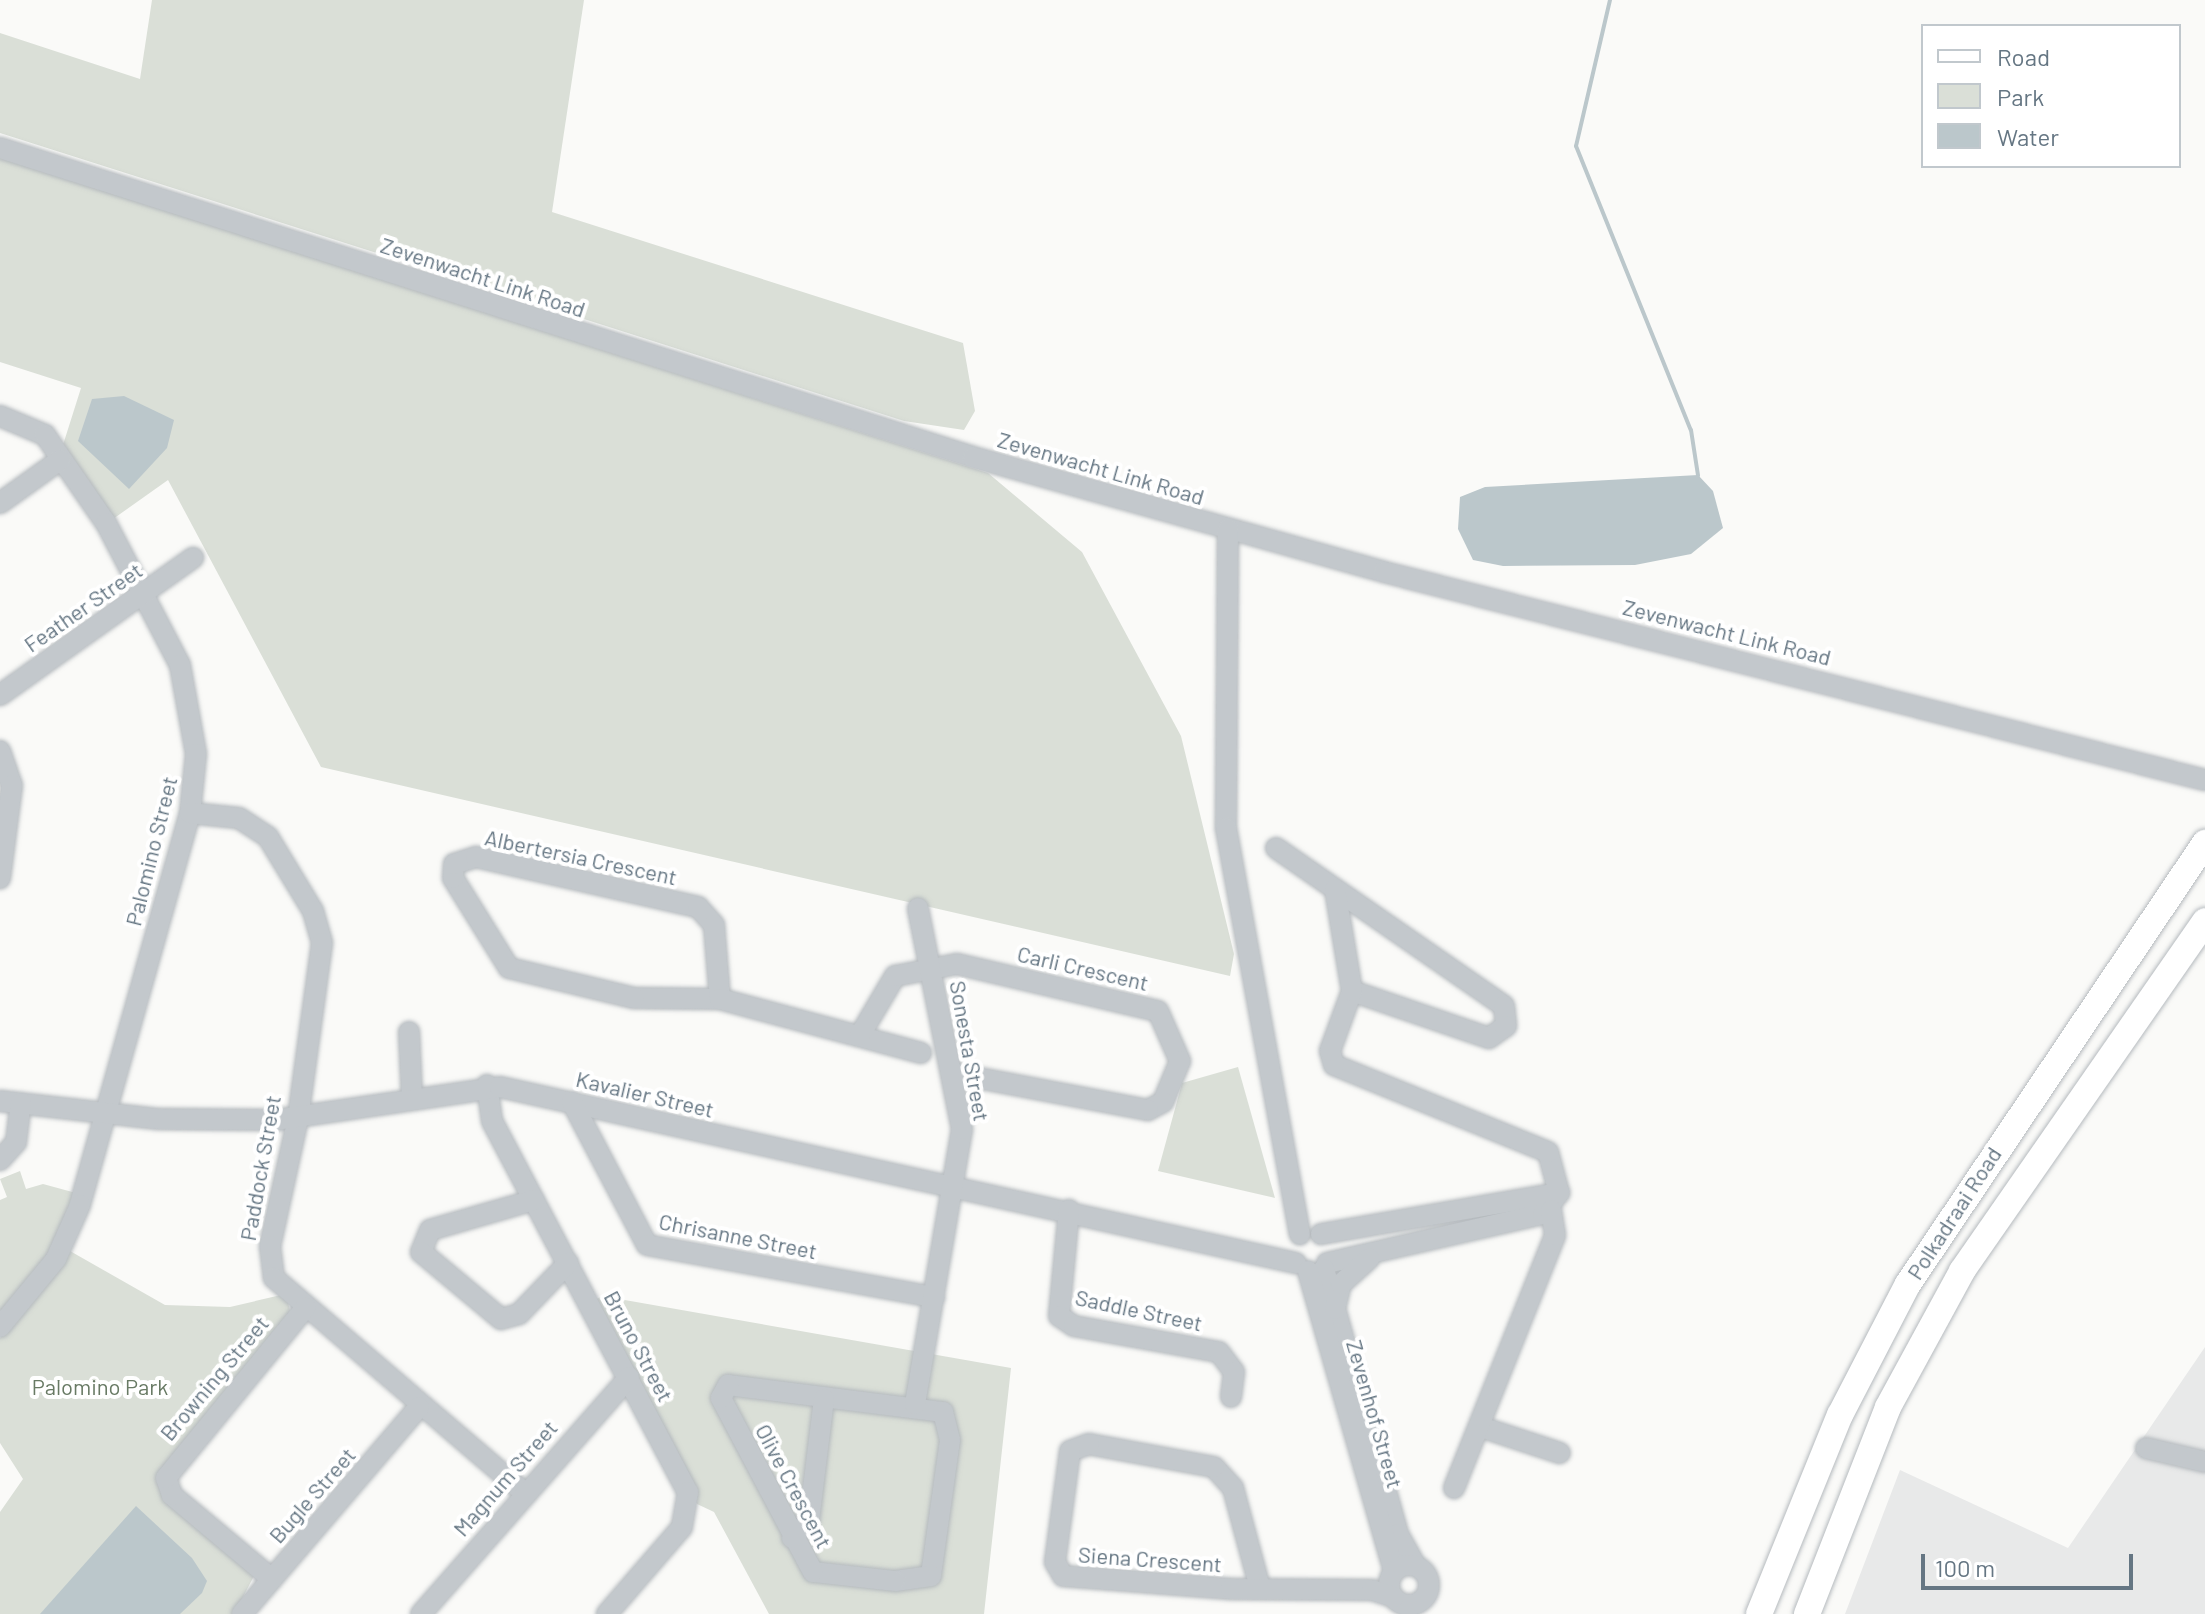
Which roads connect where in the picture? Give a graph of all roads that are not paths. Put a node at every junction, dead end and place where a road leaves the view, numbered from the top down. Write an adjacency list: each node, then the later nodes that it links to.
1 (0, 148): 5 (street, Zevenwacht Link Road)
2 (0, 416): 3 (street, Palomino Street)
3 (60, 460): 4 (street); 7 (street, Palomino Street)
4 (0, 503)
5 (1228, 529): 10 (street, Zevenwacht Link Road); 36 (street)
6 (193, 558): 7 (street, Feather Street)
7 (142, 594): 8 (street, Feather Street); 11 (street, Palomino Street)
8 (0, 695)
9 (0, 751): 14 (street)
10 (2205, 780)
11 (190, 813): 29 (street, Palomino Street); 30 (street, Paddock Street)
12 (2205, 843): 62 (main road, Polkadraai Road)
13 (1276, 848): 15 (street)
14 (0, 878)
15 (1335, 889): 19 (street); 19 (street)
16 (918, 908): 18 (street, Sonesta Street)
17 (2205, 921): 63 (main road, Polkadraai Road)
18 (931, 968): 22 (street, Carli Crescent); 24 (street, Sonesta Street); 24 (street, Carli Crescent)
19 (1352, 991): 34 (street)
20 (720, 999): 20 (street, Albertersia Crescent); 22 (street, Albertersia Crescent)
21 (409, 1032): 26 (street)
22 (860, 1035): 23 (street, Albertersia Crescent)
23 (921, 1053)
24 (952, 1073): 32 (street, Sonesta Street)
25 (487, 1085): 26 (street, Kavalier Street); 28 (street, Kavalier Street); 33 (street, Bruno Street)
26 (412, 1098): 30 (street, Kavalier Street)
27 (10, 1102): 29 (street, Kavalier Street); 31 (street)
28 (572, 1102): 32 (street, Kavalier Street); 39 (street, Chrisanne Street)
29 (106, 1113): 30 (street, Kavalier Street); 42 (street, Palomino Street)
30 (298, 1118): 40 (street, Paddock Street)
31 (0, 1160)
32 (953, 1188): 35 (street, Kavalier Street); 39 (street, Sonesta Street)
33 (534, 1200): 38 (street, Bruno Street); 38 (street)
34 (1555, 1201): 36 (street); 37 (street); 48 (street)
35 (1069, 1210): 36 (street, Kavalier Street); 44 (street, Saddle Street)
36 (1311, 1251): 37 (street); 41 (street, Zevenhof Street); 58 (street, Zevenhof Street)
37 (1372, 1256): 41 (street)
38 (568, 1263): 43 (street, Bruno Street)
39 (934, 1297): 46 (street, Sonesta Street)
40 (305, 1308): 47 (street, Paddock Street); 56 (street, Browning Street)
41 (1335, 1312): 55 (street, Zevenhof Street)
42 (0, 1327)
43 (629, 1377): 53 (street, Magnum Street); 61 (street, Bruno Street)
44 (1231, 1397)
45 (824, 1399): 46 (street, Olive Crescent); 54 (street); 54 (street, Olive Crescent)
46 (915, 1404): 54 (street, Olive Crescent)
47 (419, 1407): 53 (street, Paddock Street); 56 (street, Bugle Street)
48 (1481, 1427): 50 (street); 52 (street)
49 (2146, 1448): 51 (street)
50 (1560, 1453)
51 (2205, 1462)
52 (1454, 1488)
53 (524, 1492): 60 (street, Magnum Street)
54 (792, 1538)
55 (1415, 1565): 58 (street); 58 (street, Zevenhof Street)
56 (272, 1579): 59 (street, Bugle Street)
57 (1260, 1588): 57 (street, Siena Crescent); 58 (street, Siena Crescent)
58 (1401, 1596)
59 (242, 1614)
60 (421, 1614)
61 (607, 1614)
62 (1759, 1614)
63 (1807, 1614)

